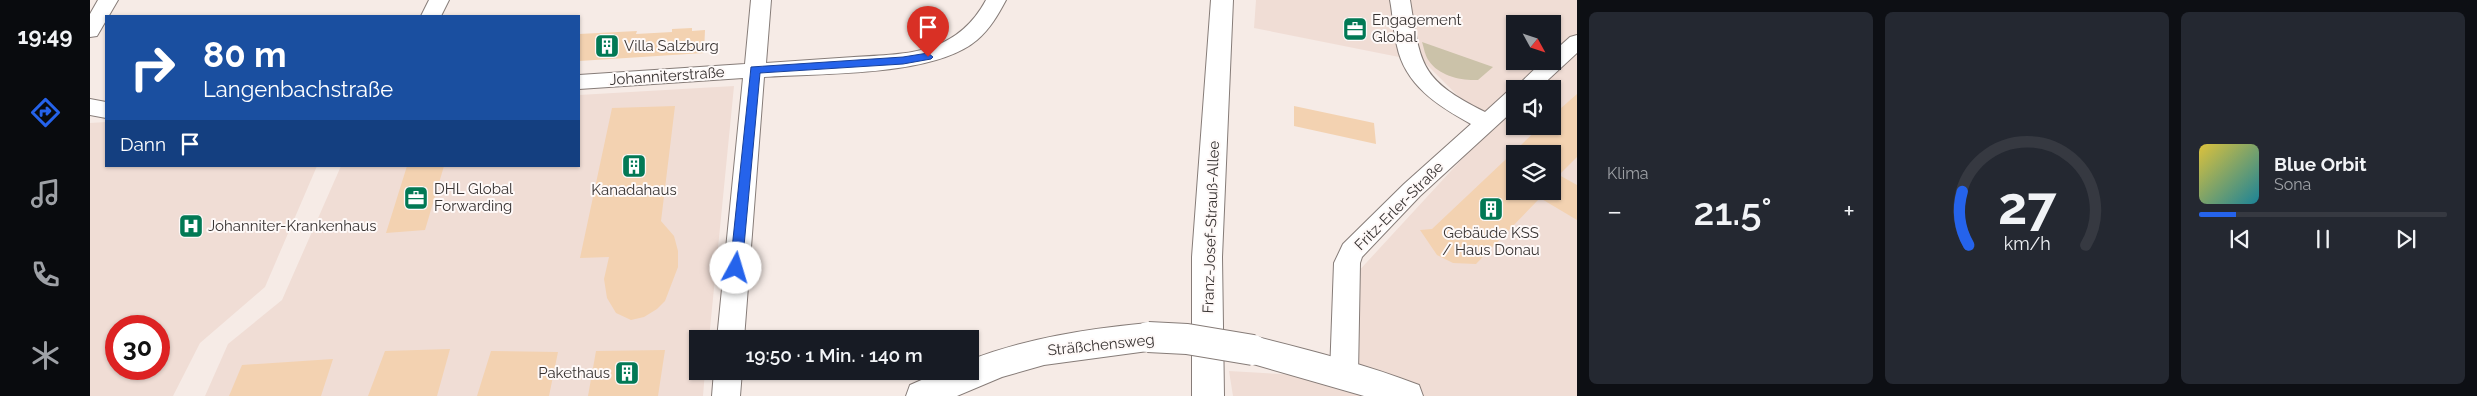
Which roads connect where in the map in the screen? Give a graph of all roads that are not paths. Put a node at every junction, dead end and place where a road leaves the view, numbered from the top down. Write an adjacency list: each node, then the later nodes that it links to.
1 (108, 0): 10 (street)
2 (439, 0): 9 (street)
3 (761, 0): 13 (street)
4 (996, 0): 13 (street, Johanniterstraße)
5 (1205, 0): 12 (main road, Franz-Josef-Strauß-Allee)
6 (1222, 0): 12 (main road, Franz-Josef-Strauß-Allee)
7 (1236, 0): 12 (main road, Franz-Josef-Strauß-Allee)
8 (1400, 0): 19 (street)
9 (432, 15)
10 (90, 31)
11 (1577, 42): 14 (street)
12 (1218, 58): 23 (main road, Franz-Josef-Strauß-Allee)
13 (755, 70): 15 (street, Johanniterstraße); 20 (street)
14 (1535, 80)
15 (580, 82)
16 (1506, 105): 19 (street, Fritz-Erler-Straße)
17 (90, 107): 18 (street)
18 (105, 110)
19 (1486, 122): 21 (street, Fritz-Erler-Straße)
20 (731, 330)
21 (1344, 374): 22 (main road, Sträßchensweg, bridge); 24 (main road, Sträßchensweg)
22 (922, 396)
23 (1208, 396)
24 (1407, 396)

